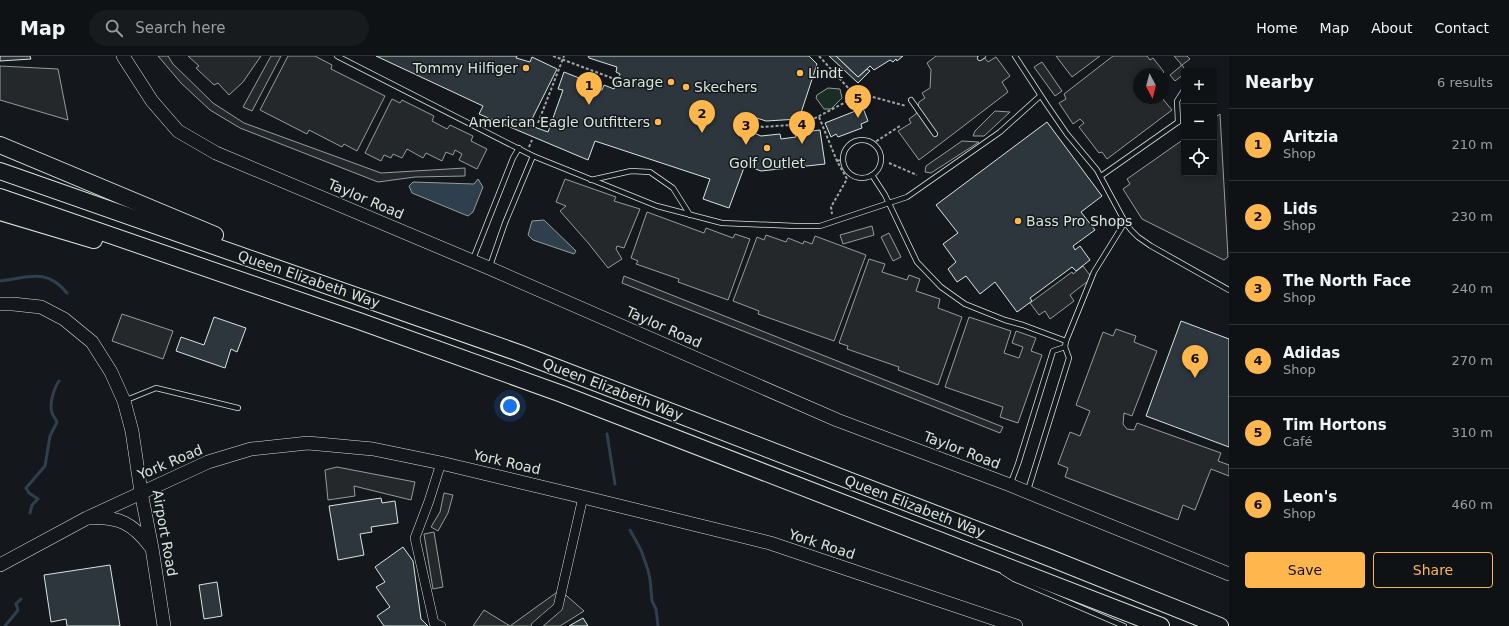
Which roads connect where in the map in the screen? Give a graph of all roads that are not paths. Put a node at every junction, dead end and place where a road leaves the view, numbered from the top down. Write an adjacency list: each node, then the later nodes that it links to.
1 (123, 56): 22 (main road, Taylor Road)
2 (337, 56): 11 (lane)
3 (1015, 56): 4 (lane)
4 (1040, 96): 15 (lane); 18 (lane)
5 (1181, 96): 7 (lane)
6 (911, 100): 9 (lane)
7 (1178, 122): 8 (lane); 15 (lane)
8 (1181, 123)
9 (935, 134)
10 (0, 145): 26 (highway)
11 (519, 148): 12 (lane); 22 (lane)
12 (533, 156): 16 (lane); 23 (lane)
13 (0, 170): 26 (highway, Queen Elizabeth Way)
14 (872, 175): 14 (lane); 18 (lane)
15 (1101, 176): 21 (lane)
16 (590, 180): 20 (lane); 20 (lane)
17 (0, 197): 27 (highway, Queen Elizabeth Way)
18 (888, 203): 20 (lane); 28 (lane)
19 (0, 212): 27 (highway)
20 (690, 215)
21 (1125, 222): 24 (lane); 28 (lane)
22 (472, 261): 23 (main road, Taylor Road)
23 (489, 268): 33 (main road, Taylor Road)
24 (1229, 290)
25 (0, 304): 30 (main road, Airport Road)
26 (386, 306): 48 (highway, Queen Elizabeth Way)
27 (359, 321): 39 (highway, Queen Elizabeth Way)
28 (1066, 341): 29 (lane)
29 (1065, 347): 33 (lane); 35 (lane)
30 (124, 401): 31 (lane); 34 (main road, Airport Road)
31 (238, 408)
32 (441, 463): 34 (main road, York Road); 36 (main road, York Road); 43 (street)
33 (1010, 485): 35 (main road, Taylor Road)
34 (141, 492): 37 (main road, York Road); 38 (main road, Airport Road)
35 (1027, 492): 41 (main road, Taylor Road)
36 (583, 497): 44 (street); 45 (main road, York Road)
37 (87, 518): 38 (main road); 40 (main road, York Road)
38 (152, 548): 42 (main road, Airport Road)
39 (980, 556): 46 (lane); 47 (highway, Queen Elizabeth Way)
40 (0, 565)
41 (1229, 574)
42 (164, 626)
43 (440, 626)
44 (536, 626)
45 (1016, 626)
46 (1124, 626)
47 (1161, 626)
48 (1220, 626)

